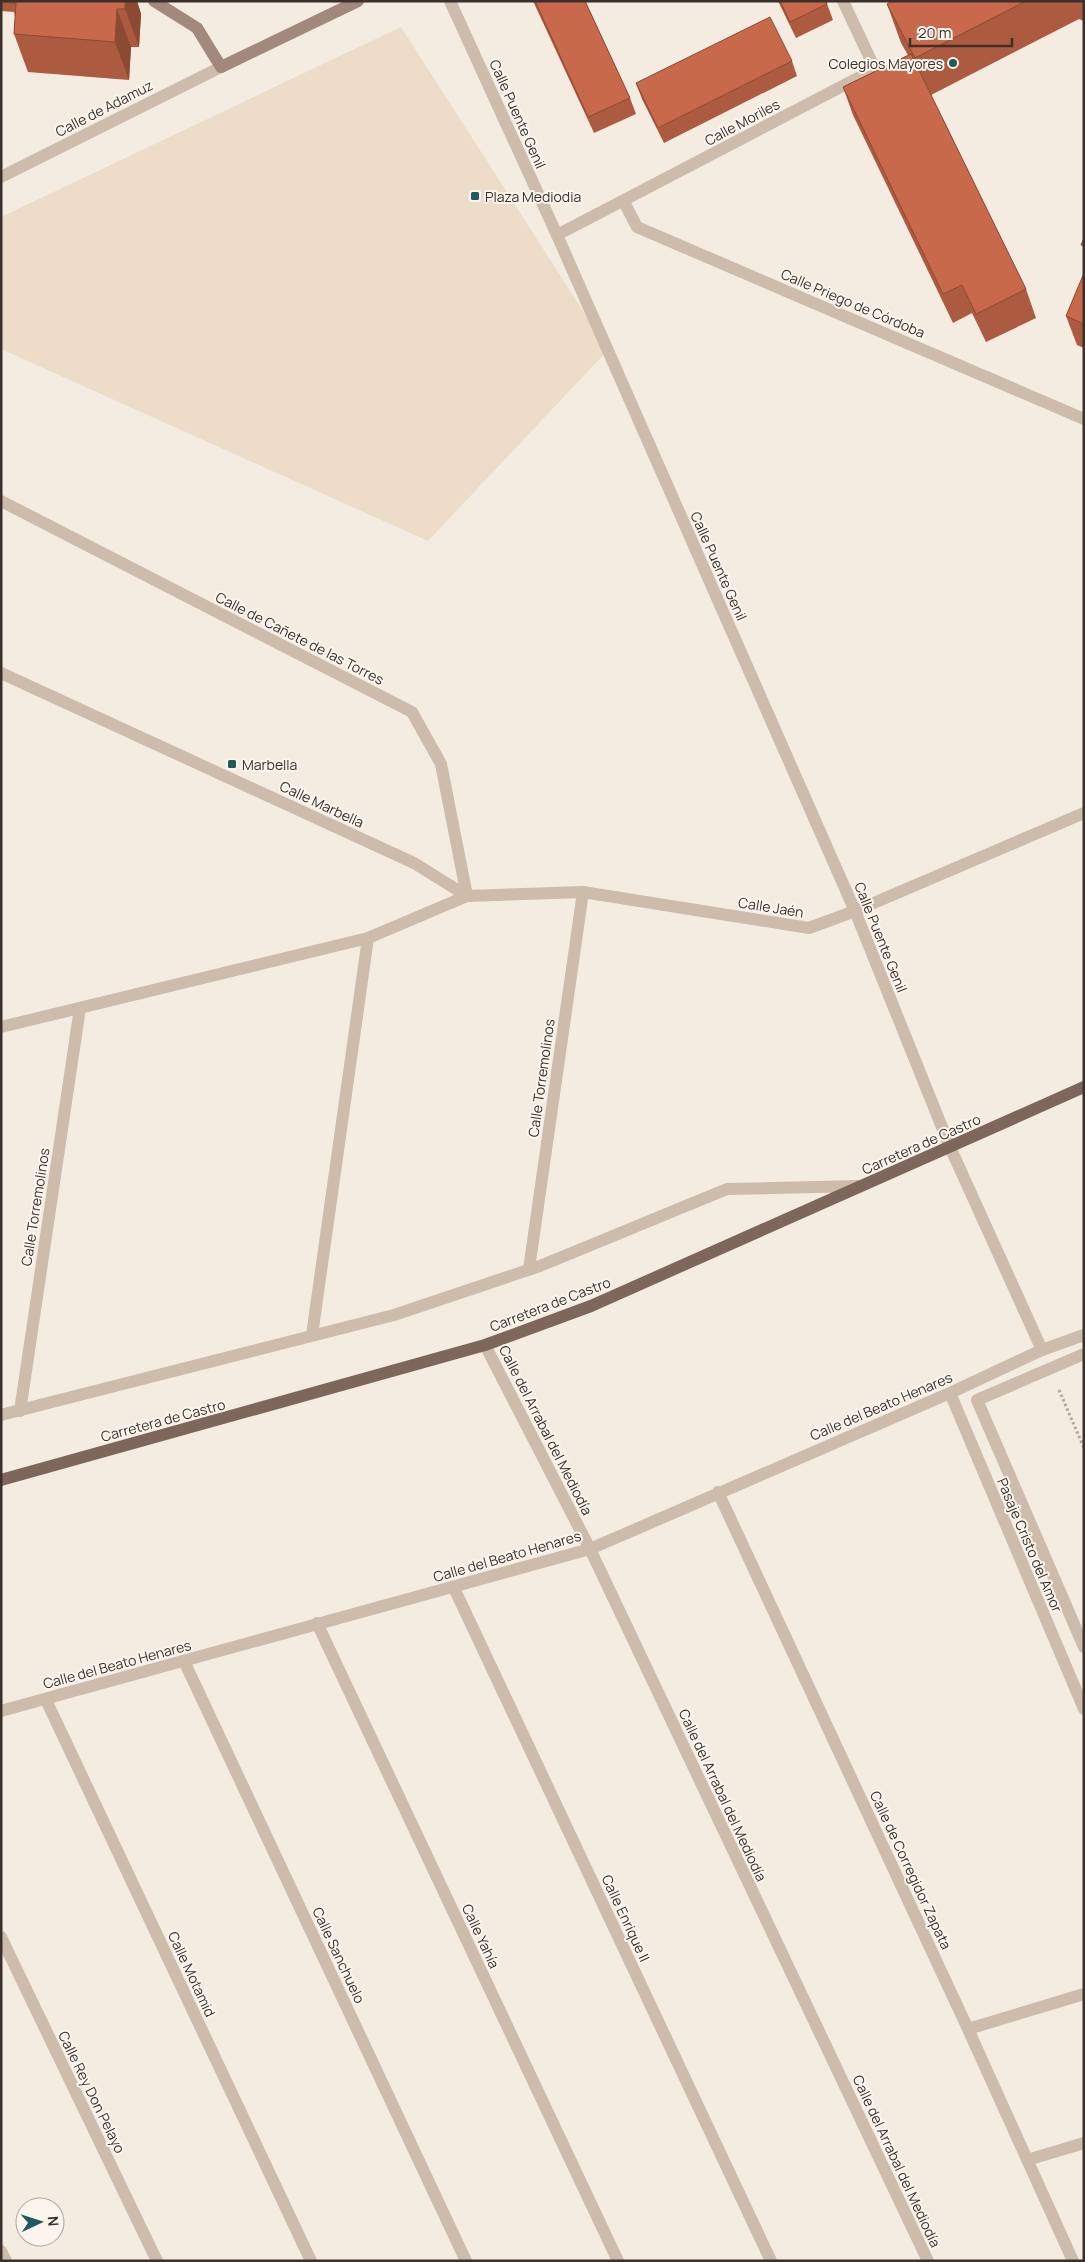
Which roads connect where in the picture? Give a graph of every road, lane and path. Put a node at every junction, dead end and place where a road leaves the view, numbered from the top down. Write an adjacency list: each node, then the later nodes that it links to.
1 (154, 1): 5 (main road)
2 (358, 1): 5 (main road)
3 (450, 1): 8 (street, Calle Puente Genil)
4 (843, 1): 7 (street, Calle Moriles)
5 (221, 67): 6 (street, Calle de Adamuz)
6 (1, 177)
7 (624, 202): 8 (street, Calle Moriles); 9 (street, Calle Priego de Córdoba)
8 (557, 236): 15 (street, Calle Puente Genil)
9 (1084, 419)
10 (1, 501): 14 (street, Calle de Cañete de las Torres)
11 (1, 673): 14 (street, Calle Marbella)
12 (1084, 813): 15 (street, Calle Jaén)
13 (583, 892): 14 (street); 15 (street, Calle Jaén); 22 (street, Calle Torremolinos)
14 (467, 896): 16 (street)
15 (855, 911): 20 (street, Calle Puente Genil)
16 (368, 938): 17 (street); 23 (street)
17 (80, 1008): 18 (street); 30 (street, Calle Torremolinos)
18 (1, 1027)
19 (1084, 1086): 20 (main road, Carretera de Castro)
20 (950, 1147): 21 (main road, Carretera de Castro); 26 (street)
21 (862, 1186): 22 (street); 25 (main road, Carretera de Castro)
22 (529, 1269): 23 (street)
23 (312, 1335): 30 (street)
24 (1084, 1335): 26 (street, Calle del Beato Henares)
25 (485, 1345): 33 (main road, Carretera de Castro); 35 (street, Calle del Arrabal del Mediodía)
26 (1042, 1350): 29 (street, Calle del Beato Henares)
27 (1084, 1354): 28 (street)
28 (1050, 1369): 32 (path); 38 (street)
29 (950, 1393): 34 (street, Calle del Beato Henares); 41 (street, Pasaje Cristo del Amor)
30 (20, 1411): 31 (street)
31 (1, 1415)
32 (1084, 1448)
33 (1, 1480)
34 (718, 1492): 35 (street, Calle del Beato Henares); 45 (street, Calle de Corregidor Zapata)
35 (590, 1549): 36 (street, Calle del Beato Henares); 55 (street, Calle del Arrabal del Mediodía)
36 (454, 1588): 37 (street, Calle del Beato Henares); 54 (street, Calle Enrique II)
37 (317, 1624): 39 (street, Calle del Beato Henares); 53 (street, Calle Yahía)
38 (1084, 1647)
39 (184, 1661): 40 (street, Calle del Beato Henares); 52 (street, Calle Sanchuelo)
40 (46, 1700): 42 (street, Calle del Beato Henares); 51 (street, Calle Motamid)
41 (1084, 1709)
42 (1, 1711)
43 (1, 1936): 50 (street, Calle Rey Don Pelayo)
44 (1084, 1994): 45 (street)
45 (968, 2029): 47 (street, Calle de Corregidor Zapata)
46 (1084, 2143): 47 (street)
47 (1027, 2160): 56 (street, Calle de Corregidor Zapata)
48 (1, 2251): 49 (street)
49 (6, 2261)
50 (156, 2261)
51 (312, 2261)
52 (466, 2261)
53 (618, 2261)
54 (771, 2261)
55 (928, 2261)
56 (1073, 2261)

